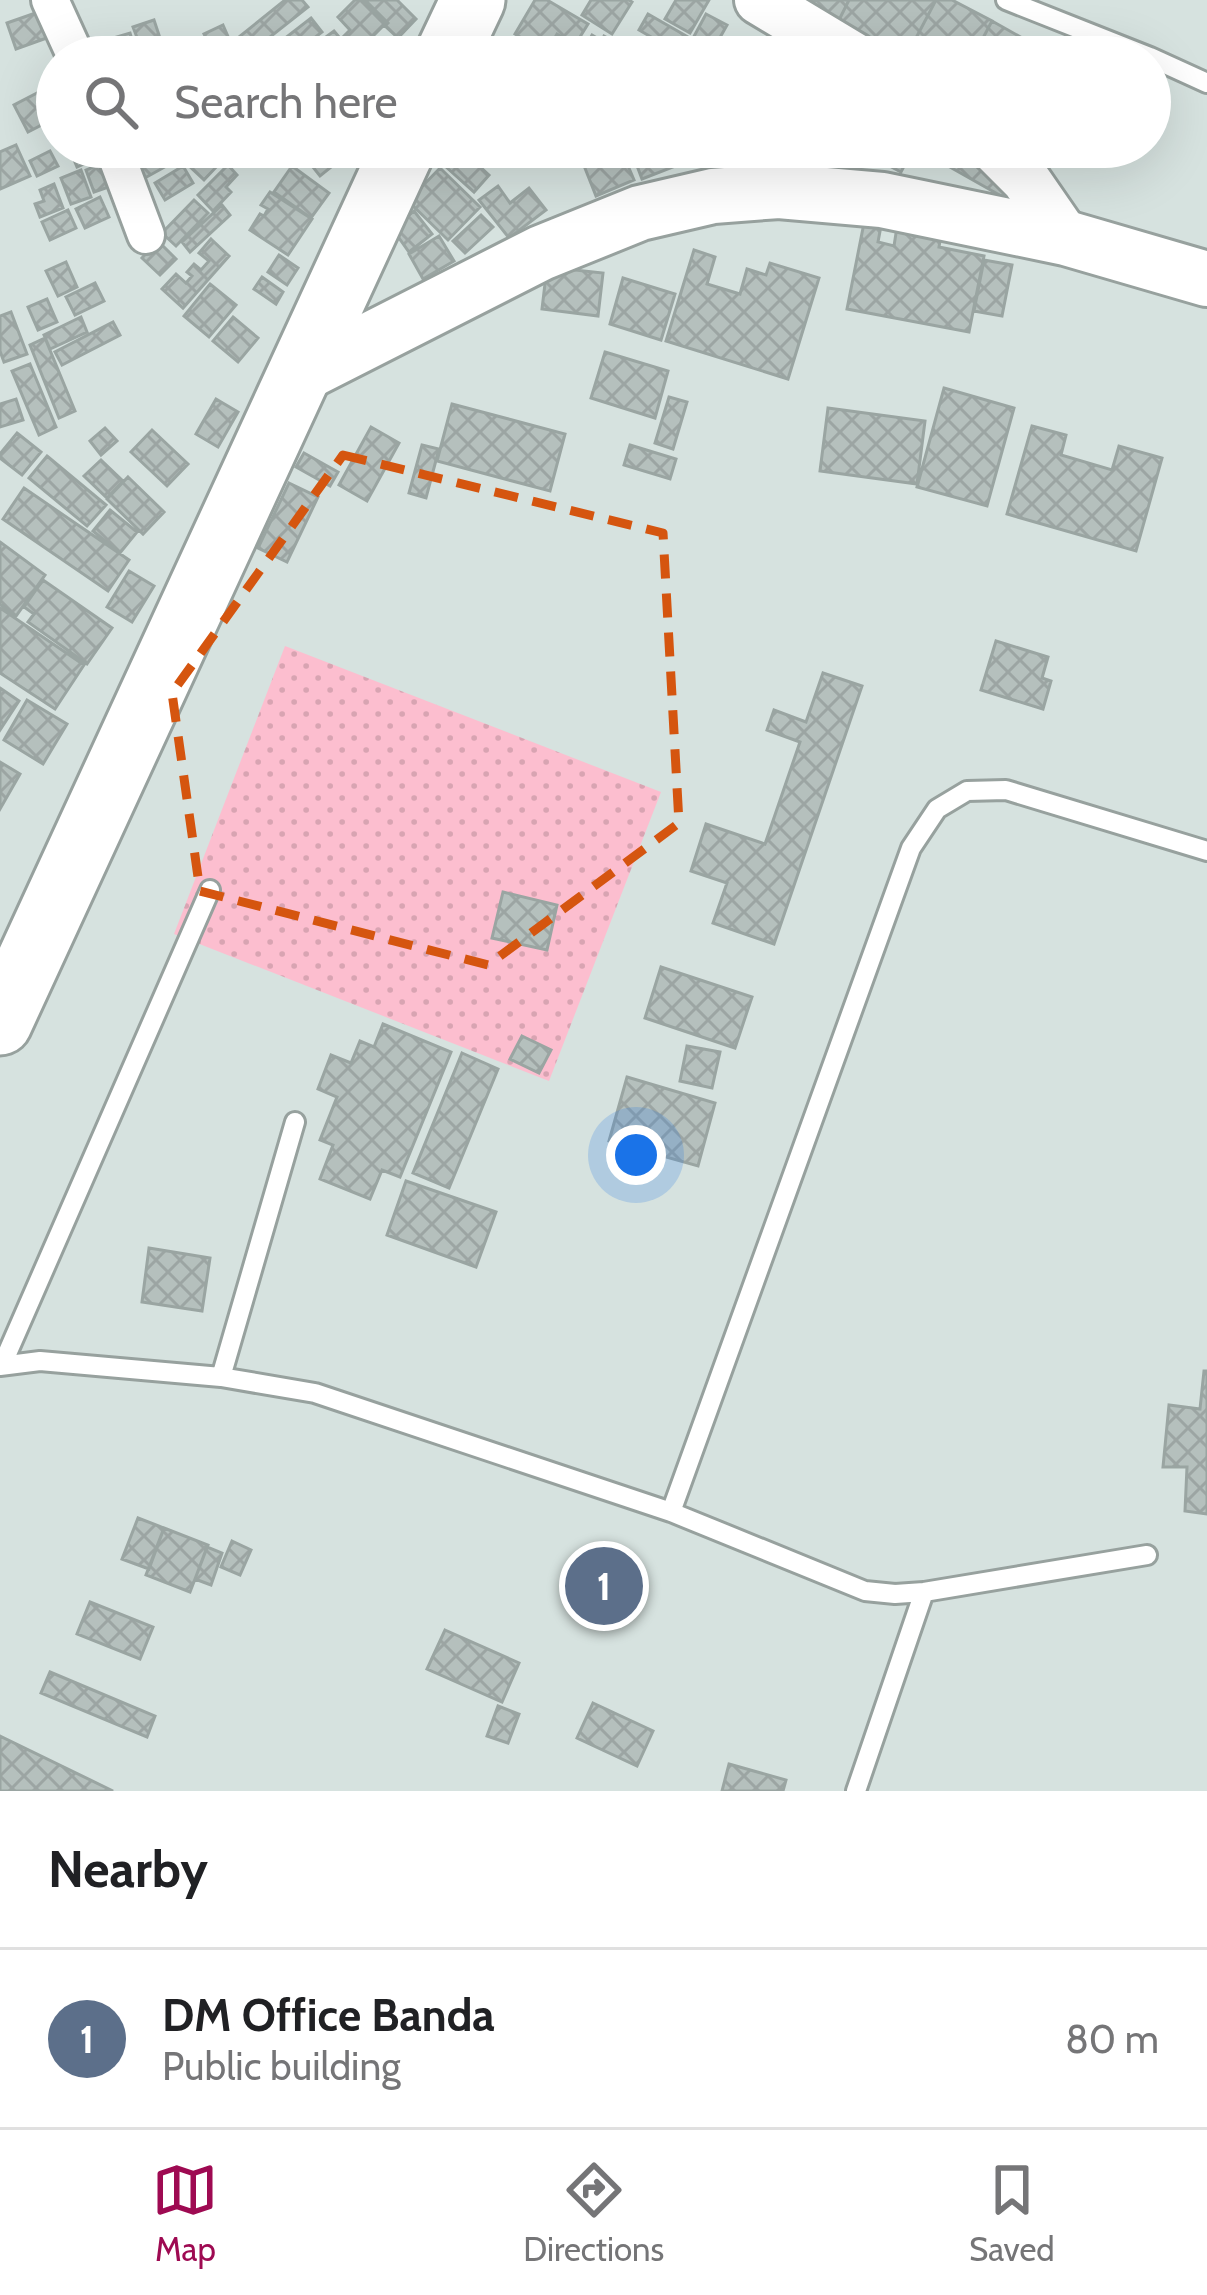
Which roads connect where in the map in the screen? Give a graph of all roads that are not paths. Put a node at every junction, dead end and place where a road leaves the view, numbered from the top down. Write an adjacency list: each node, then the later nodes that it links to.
1 (50, 0): 5 (street)
2 (472, 0): 6 (highway)
3 (760, 0): 7 (street)
4 (1006, 0): 8 (lane)
5 (66, 36)
6 (456, 36)
7 (819, 36)
8 (1097, 36)
9 (1171, 67): 10 (lane)
10 (1207, 83)
11 (120, 168): 14 (street)
12 (394, 168): 17 (highway)
13 (1014, 168): 15 (street)
14 (146, 236)
15 (1066, 238): 16 (main road); 17 (main road)
16 (1207, 278)
17 (296, 378): 20 (highway)
18 (1207, 851): 24 (lane)
19 (210, 890): 22 (lane)
20 (0, 1023)
21 (295, 1122): 23 (lane)
22 (1, 1364): 23 (lane)
23 (221, 1377): 24 (lane)
24 (671, 1512): 26 (lane)
25 (1147, 1555): 26 (lane)
26 (923, 1592): 27 (lane)
27 (856, 1791)

